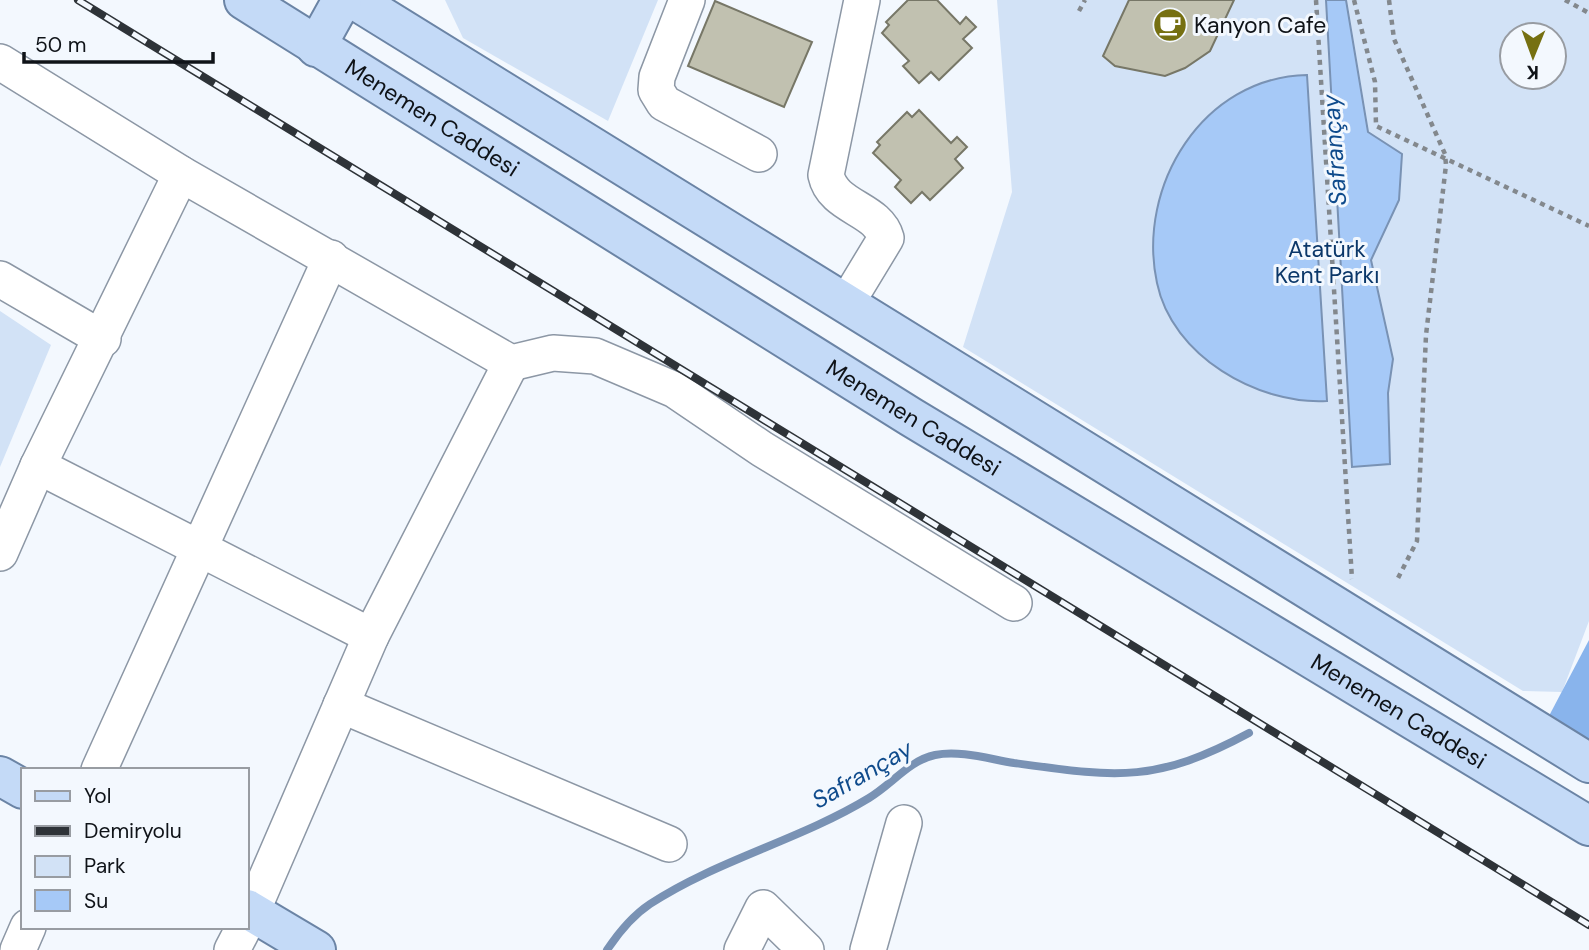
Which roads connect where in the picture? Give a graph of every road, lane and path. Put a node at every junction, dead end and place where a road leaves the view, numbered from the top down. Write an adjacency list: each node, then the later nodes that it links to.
1 (342, 0): 13 (main road)
2 (355, 0): 21 (main road)
3 (687, 0): 15 (street)
4 (862, 0): 21 (street)
5 (1085, 0): 11 (path)
6 (1316, 0): 29 (path)
7 (1354, 0): 16 (path)
8 (1389, 0): 16 (path)
9 (1564, 0): 12 (path)
10 (247, 1): 13 (main road, Menemen Caddesi)
11 (1079, 11)
12 (1589, 13)
13 (316, 47): 37 (main road, Menemen Caddesi)
14 (0, 62): 17 (street)
15 (759, 154)
16 (1446, 158): 18 (path); 27 (path)
17 (181, 174): 19 (street); 22 (street)
18 (1589, 226)
19 (331, 258): 23 (street); 26 (street)
20 (0, 279): 22 (street)
21 (846, 304): 29 (main road)
22 (103, 339): 24 (street)
23 (512, 363): 28 (street); 30 (street)
24 (37, 466): 25 (street); 26 (street)
25 (4, 534)
26 (199, 550): 30 (street); 33 (street)
27 (1397, 580)
28 (1014, 603)
29 (1354, 618): 32 (main road)
30 (372, 636): 31 (street)
31 (341, 705): 38 (street); 39 (street)
32 (1589, 763)
33 (100, 768)
34 (0, 776): 35 (main road)
35 (21, 788)
36 (904, 823): 47 (street)
37 (1589, 827)
38 (669, 844)
39 (248, 918): 44 (main road)
40 (27, 929): 42 (street)
41 (242, 929): 43 (street)
42 (18, 950)
43 (232, 950)
44 (316, 950)
45 (742, 950): 46 (street)
46 (806, 950)
47 (868, 950)

